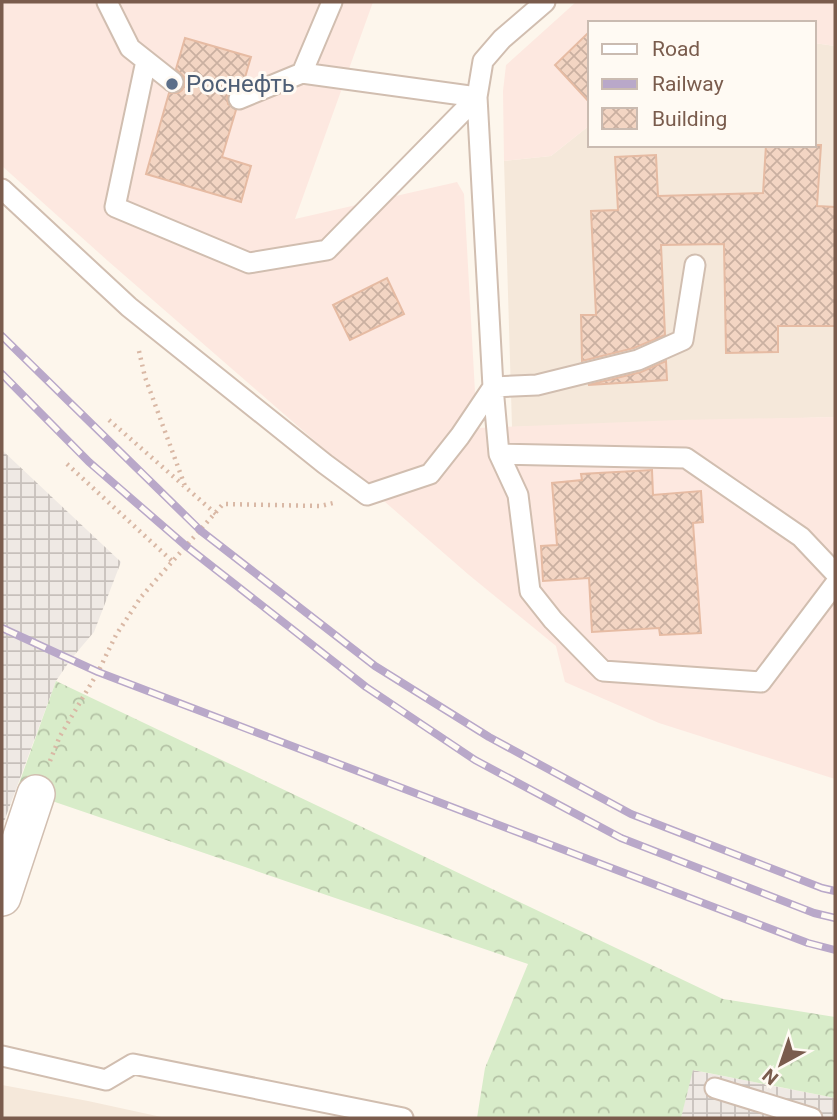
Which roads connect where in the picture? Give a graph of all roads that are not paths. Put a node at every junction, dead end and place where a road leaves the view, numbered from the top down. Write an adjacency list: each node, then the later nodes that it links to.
1 (107, 2): 4 (lane)
2 (332, 2): 5 (lane)
3 (545, 2): 7 (lane)
4 (146, 61): 6 (lane); 7 (lane)
5 (302, 73): 7 (lane); 8 (lane)
6 (173, 82)
7 (477, 97): 11 (lane)
8 (239, 99)
9 (2, 189): 11 (lane)
10 (695, 265): 11 (lane)
11 (493, 387): 12 (lane)
12 (499, 454): 13 (lane); 14 (lane)
13 (835, 573)
14 (835, 584)
15 (36, 794): 16 (street)
16 (2, 897)
17 (2, 1056): 19 (lane)
18 (715, 1088): 20 (lane)
19 (404, 1118)
20 (812, 1118)

